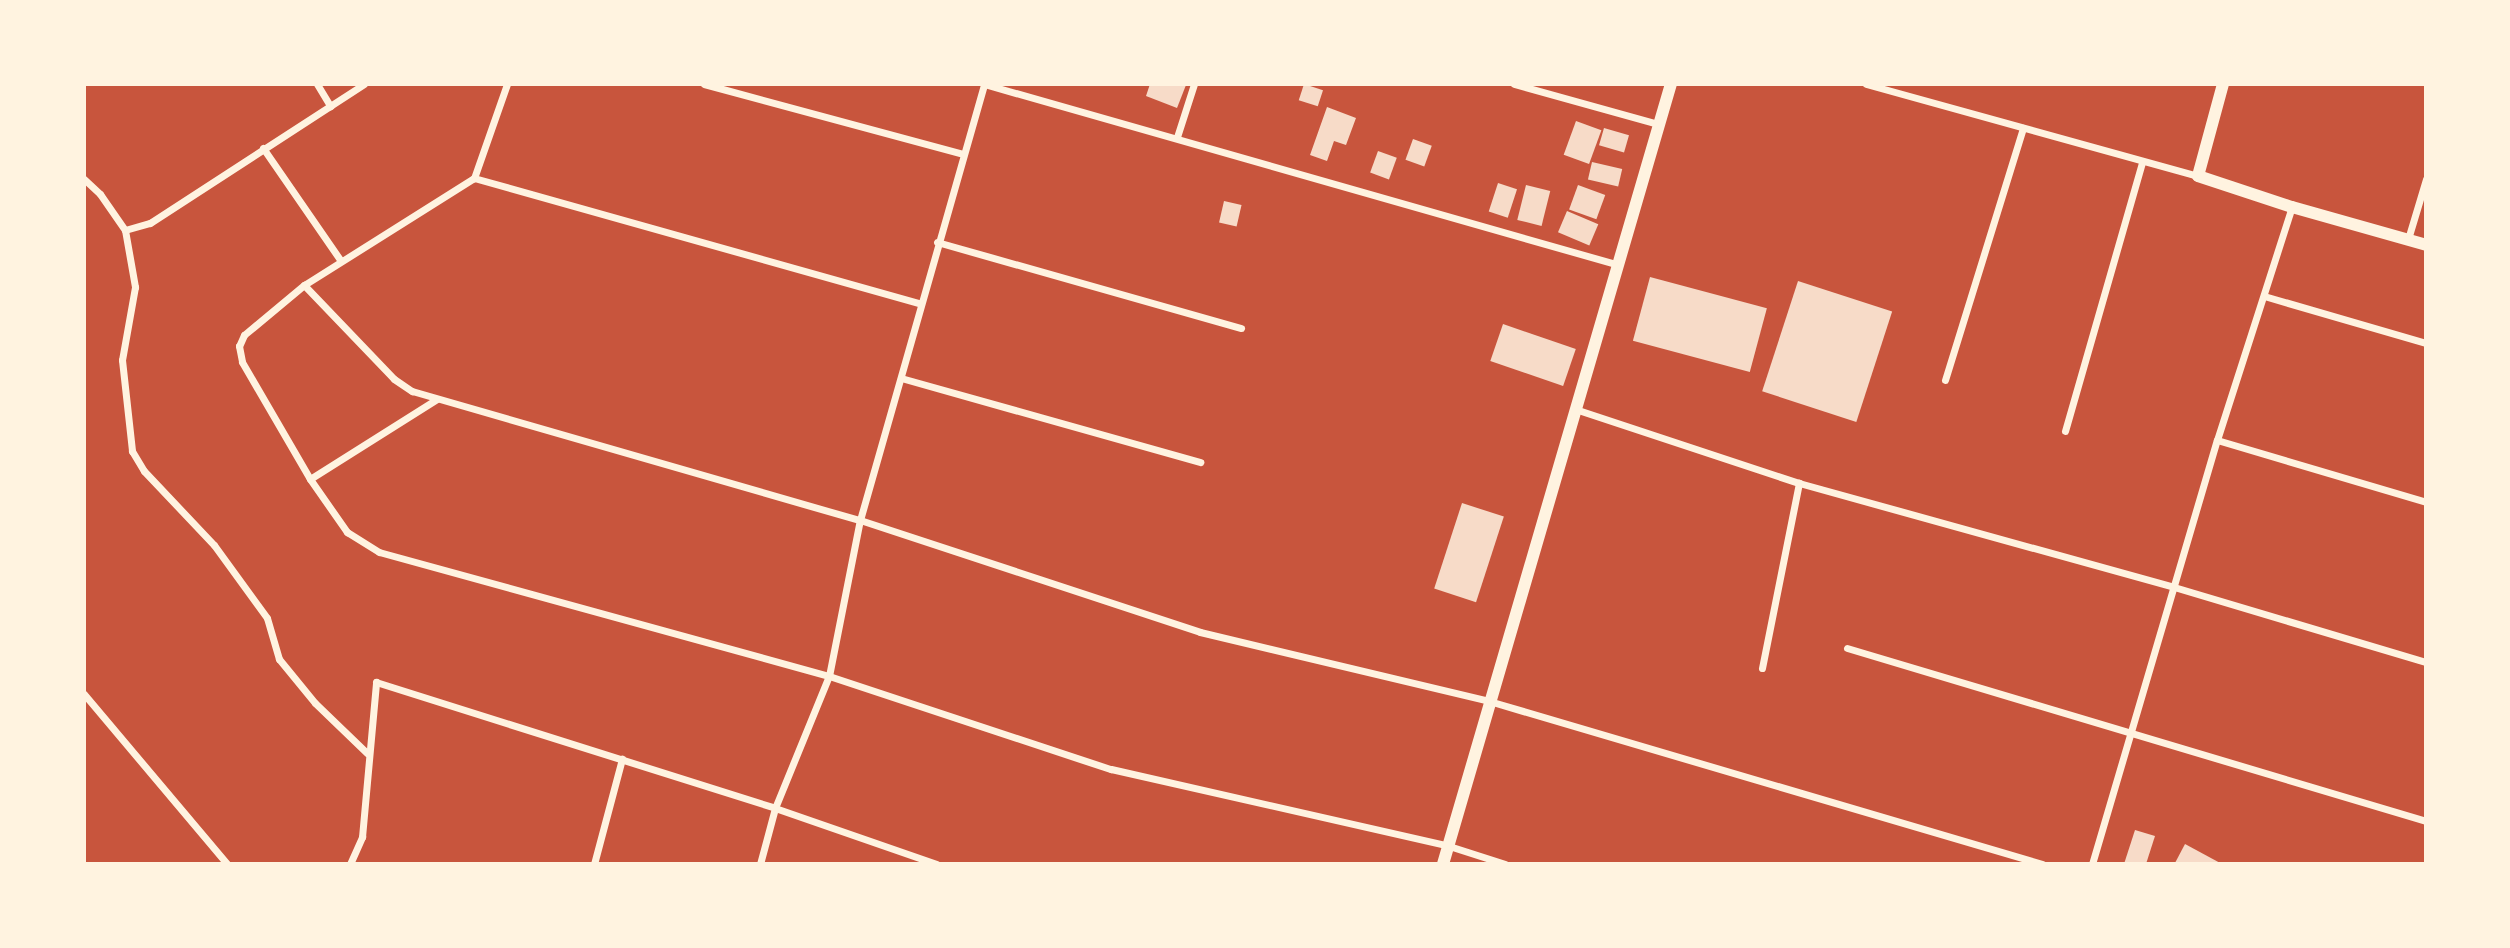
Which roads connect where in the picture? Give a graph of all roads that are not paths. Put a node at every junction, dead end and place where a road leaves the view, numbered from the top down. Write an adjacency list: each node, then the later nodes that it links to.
1 (317, 84): 11 (street)
2 (364, 84): 11 (street)
3 (507, 84): 20 (street)
4 (704, 84): 16 (street)
5 (984, 84): 14 (street); 16 (street)
6 (1194, 84): 14 (street)
7 (1514, 84): 12 (street)
8 (1671, 84): 12 (street)
9 (1866, 84): 13 (street)
10 (2223, 84): 18 (street)
11 (330, 106): 15 (street)
12 (1658, 124): 28 (street)
13 (2023, 128): 17 (street); 35 (street)
14 (1177, 137): 28 (street)
15 (263, 148): 23 (street); 27 (street)
16 (963, 154): 25 (street)
17 (2142, 162): 18 (street); 38 (street)
18 (2198, 176): 22 (street)
19 (84, 178): 23 (street)
20 (474, 178): 27 (street); 31 (street)
21 (2426, 179): 24 (street)
22 (2292, 207): 24 (street); 30 (street)
23 (125, 230): 53 (street)
24 (2408, 239): 26 (street)
25 (937, 242): 31 (street); 32 (street)
26 (2426, 245)
27 (341, 261): 29 (street)
28 (1619, 265): 37 (street)
29 (304, 285): 36 (street); 41 (street)
30 (2264, 296): 33 (street); 39 (street)
31 (920, 303): 34 (street)
32 (1241, 328)
33 (2426, 343)
34 (901, 378): 40 (street); 44 (street)
35 (1945, 380)
36 (437, 399): 41 (street); 44 (street)
37 (1578, 410): 42 (street); 51 (street)
38 (2065, 431)
39 (2217, 440): 43 (street); 45 (street)
40 (1200, 462)
41 (310, 479): 49 (street)
42 (1799, 482): 45 (street); 48 (street)
43 (2426, 502)
44 (860, 520): 49 (street); 51 (street)
45 (2175, 587): 47 (street); 52 (street)
46 (1847, 648): 52 (street)
47 (2426, 662)
48 (1762, 668)
49 (829, 676): 55 (street); 57 (street)
50 (84, 694): 58 (street)
51 (1489, 701): 57 (street); 65 (street)
52 (2132, 733): 56 (street); 66 (street)
53 (367, 753): 54 (street); 59 (street)
54 (622, 759): 55 (street); 60 (street)
55 (775, 808): 61 (street); 62 (street)
56 (2426, 821)
57 (1449, 846): 63 (street); 64 (street)
58 (227, 864)
59 (350, 864)
60 (594, 864)
61 (760, 864)
62 (937, 864)
63 (1443, 864)
64 (1505, 864)
65 (2042, 864)
66 (2092, 864)

